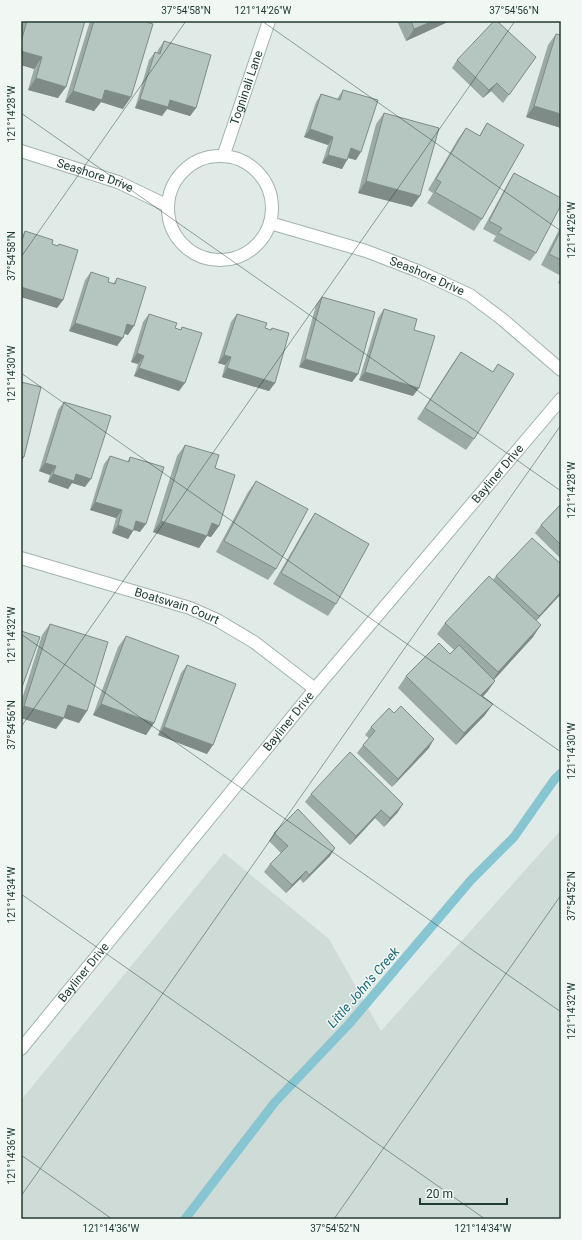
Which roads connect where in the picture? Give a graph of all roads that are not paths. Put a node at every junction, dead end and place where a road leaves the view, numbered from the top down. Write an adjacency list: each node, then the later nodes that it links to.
1 (269, 21): 3 (street, Togninali Lane)
2 (21, 151): 4 (street, Seashore Drive)
3 (224, 154): 4 (street); 5 (street)
4 (166, 205): 5 (street)
5 (270, 223): 6 (street, Seashore Drive)
6 (561, 370)
7 (561, 399): 9 (street, Bayliner Drive)
8 (21, 558): 9 (street, Boatswain Court)
9 (315, 689): 10 (street, Bayliner Drive)
10 (21, 1049)

